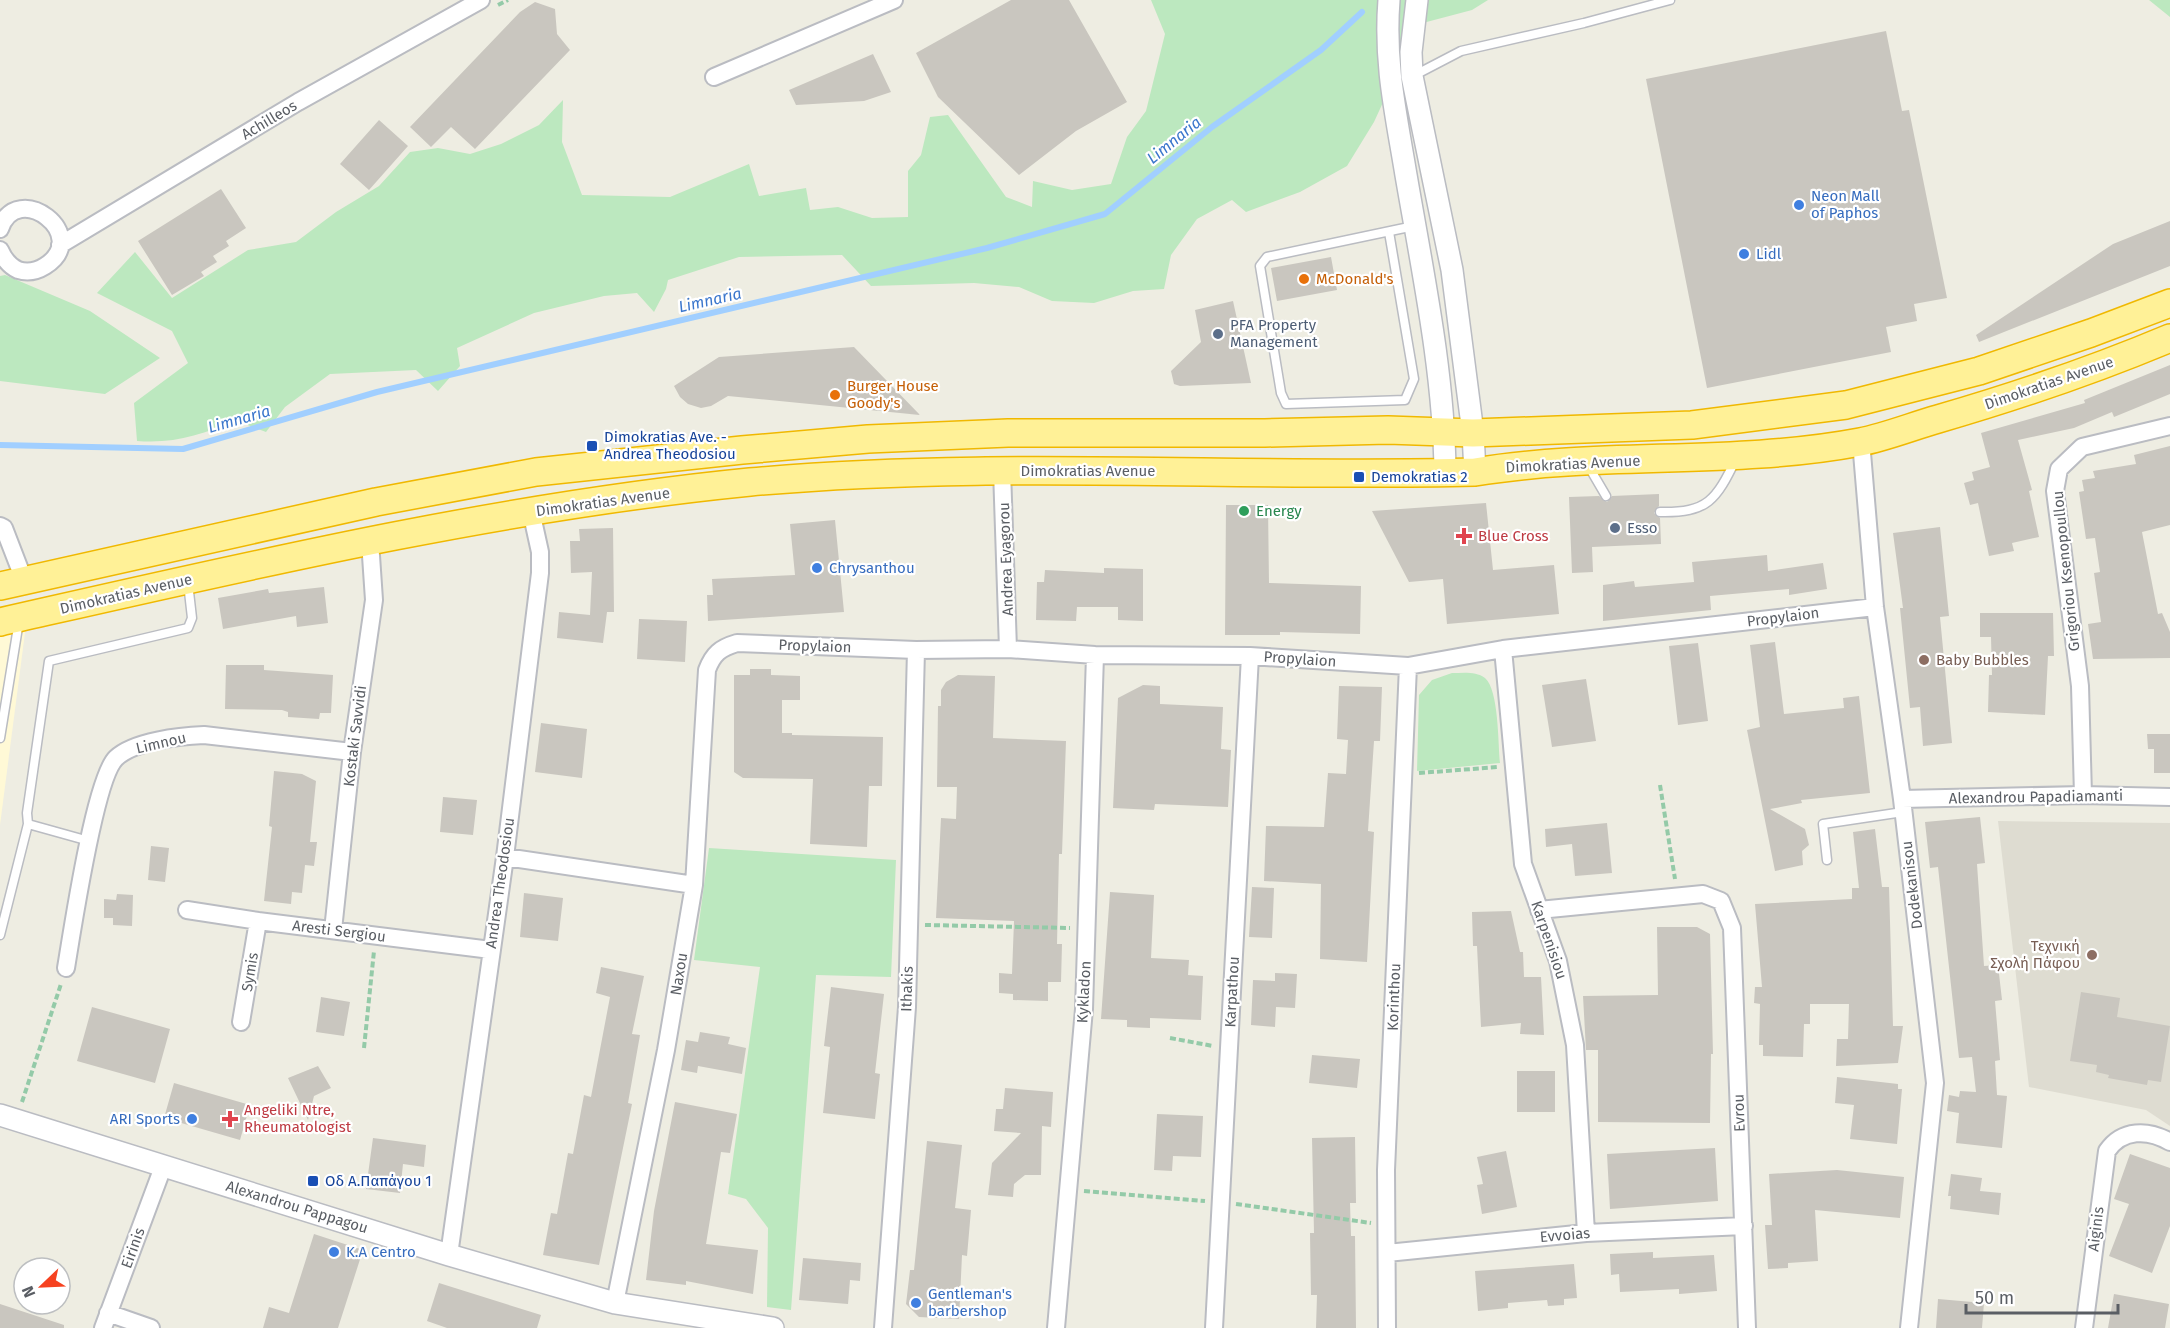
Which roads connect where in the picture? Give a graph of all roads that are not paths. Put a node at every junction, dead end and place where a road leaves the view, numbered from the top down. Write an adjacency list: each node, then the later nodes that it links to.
1 (481, 0): 11 (street, Achilleos)
2 (894, 0): 6 (street)
3 (1389, 0): 8 (street)
4 (1417, 0): 7 (street)
5 (1670, 0): 7 (lane)
6 (714, 76)
7 (1412, 76): 17 (street)
8 (1415, 226): 10 (lane); 16 (street)
9 (0, 229): 11 (street)
10 (1389, 231): 10 (lane)
11 (60, 245): 12 (street)
12 (0, 250)
13 (2170, 303): 17 (highway)
14 (2170, 338): 18 (highway, Dimokratias Avenue)
15 (2170, 426): 42 (street, Grigoriou Ksenopoullou)
16 (1444, 432): 17 (highway); 22 (street); 30 (highway)
17 (1473, 433): 23 (street)
18 (1860, 441): 19 (highway, Dimokratias Avenue); 31 (street, Dodekanisou)
19 (1738, 456): 20 (highway, Dimokratias Avenue); 26 (lane)
20 (1585, 462): 23 (highway, Dimokratias Avenue); 24 (lane)
21 (1002, 470): 22 (highway, Dimokratias Avenue); 25 (highway, Dimokratias Avenue); 34 (street, Andrea Eyagorou)
22 (1445, 472): 23 (highway, Dimokratias Avenue)
23 (1475, 472)
24 (1606, 496)
25 (531, 511): 28 (highway, Dimokratias Avenue); 47 (street, Andrea Theodosiou)
26 (1660, 512)
27 (0, 526): 30 (street)
28 (370, 541): 29 (highway, Dimokratias Avenue); 41 (street, Kostaki Savvidi)
29 (188, 580): 32 (highway, Dimokratias Avenue); 45 (lane)
30 (12, 583)
31 (1875, 607): 35 (street, Propylaion); 44 (street, Dodekanisou)
32 (10, 620): 40 (lane)
33 (723, 648): 36 (street, Propylaion); 49 (street, Naxou)
34 (1008, 649): 36 (street, Propylaion); 37 (street, Propylaion)
35 (1503, 649): 39 (street, Propylaion); 51 (street, Karpenisiou)
36 (916, 650): 69 (street, Ithakis)
37 (1095, 655): 38 (street, Propylaion); 70 (street, Kykladon)
38 (1250, 656): 39 (street, Propylaion); 71 (street, Karpathou)
39 (1408, 666): 63 (street, Korinthou)
40 (0, 738)
41 (352, 752): 46 (street, Limnou); 53 (street, Kostaki Savvidi)
42 (2083, 795): 43 (street, Alexandrou Papadiamanti); 44 (street, Alexandrou Papadiamanti)
43 (2170, 797)
44 (1902, 805): 48 (lane); 74 (street, Dodekanisou)
45 (28, 824): 46 (lane); 54 (lane)
46 (89, 841): 56 (street, Limnou)
47 (505, 857): 49 (street); 55 (street, Andrea Theodosiou)
48 (1827, 860)
49 (694, 885): 65 (street, Naxou)
50 (187, 910): 52 (street, Aresti Sergiou)
51 (1539, 910): 61 (street, Evrou); 62 (street, Karpenisiou)
52 (258, 921): 53 (street, Aresti Sergiou); 57 (street, Symis)
53 (333, 930): 55 (street, Aresti Sergiou)
54 (0, 935)
55 (491, 950): 64 (street, Andrea Theodosiou)
56 (66, 968)
57 (241, 1023)
58 (8, 1117): 60 (street, Alexandrou Pappagou)
59 (2170, 1142): 75 (street, Aiginis)
60 (163, 1167): 64 (street, Alexandrou Pappagou); 66 (street, Eirinis)
61 (1744, 1226): 62 (street, Evvoias); 73 (street, Evrou)
62 (1586, 1233): 63 (street, Evvoias)
63 (1387, 1253): 72 (street, Korinthou)
64 (449, 1255): 65 (street, Alexandrou Pappagou)
65 (615, 1303): 68 (street, Alexandrou Pappagou)
66 (106, 1321): 67 (street)
67 (151, 1328)
68 (773, 1328)
69 (883, 1328)
70 (1056, 1328)
71 (1214, 1328)
72 (1387, 1328)
73 (1747, 1328)
74 (1909, 1328)
75 (2084, 1328)

